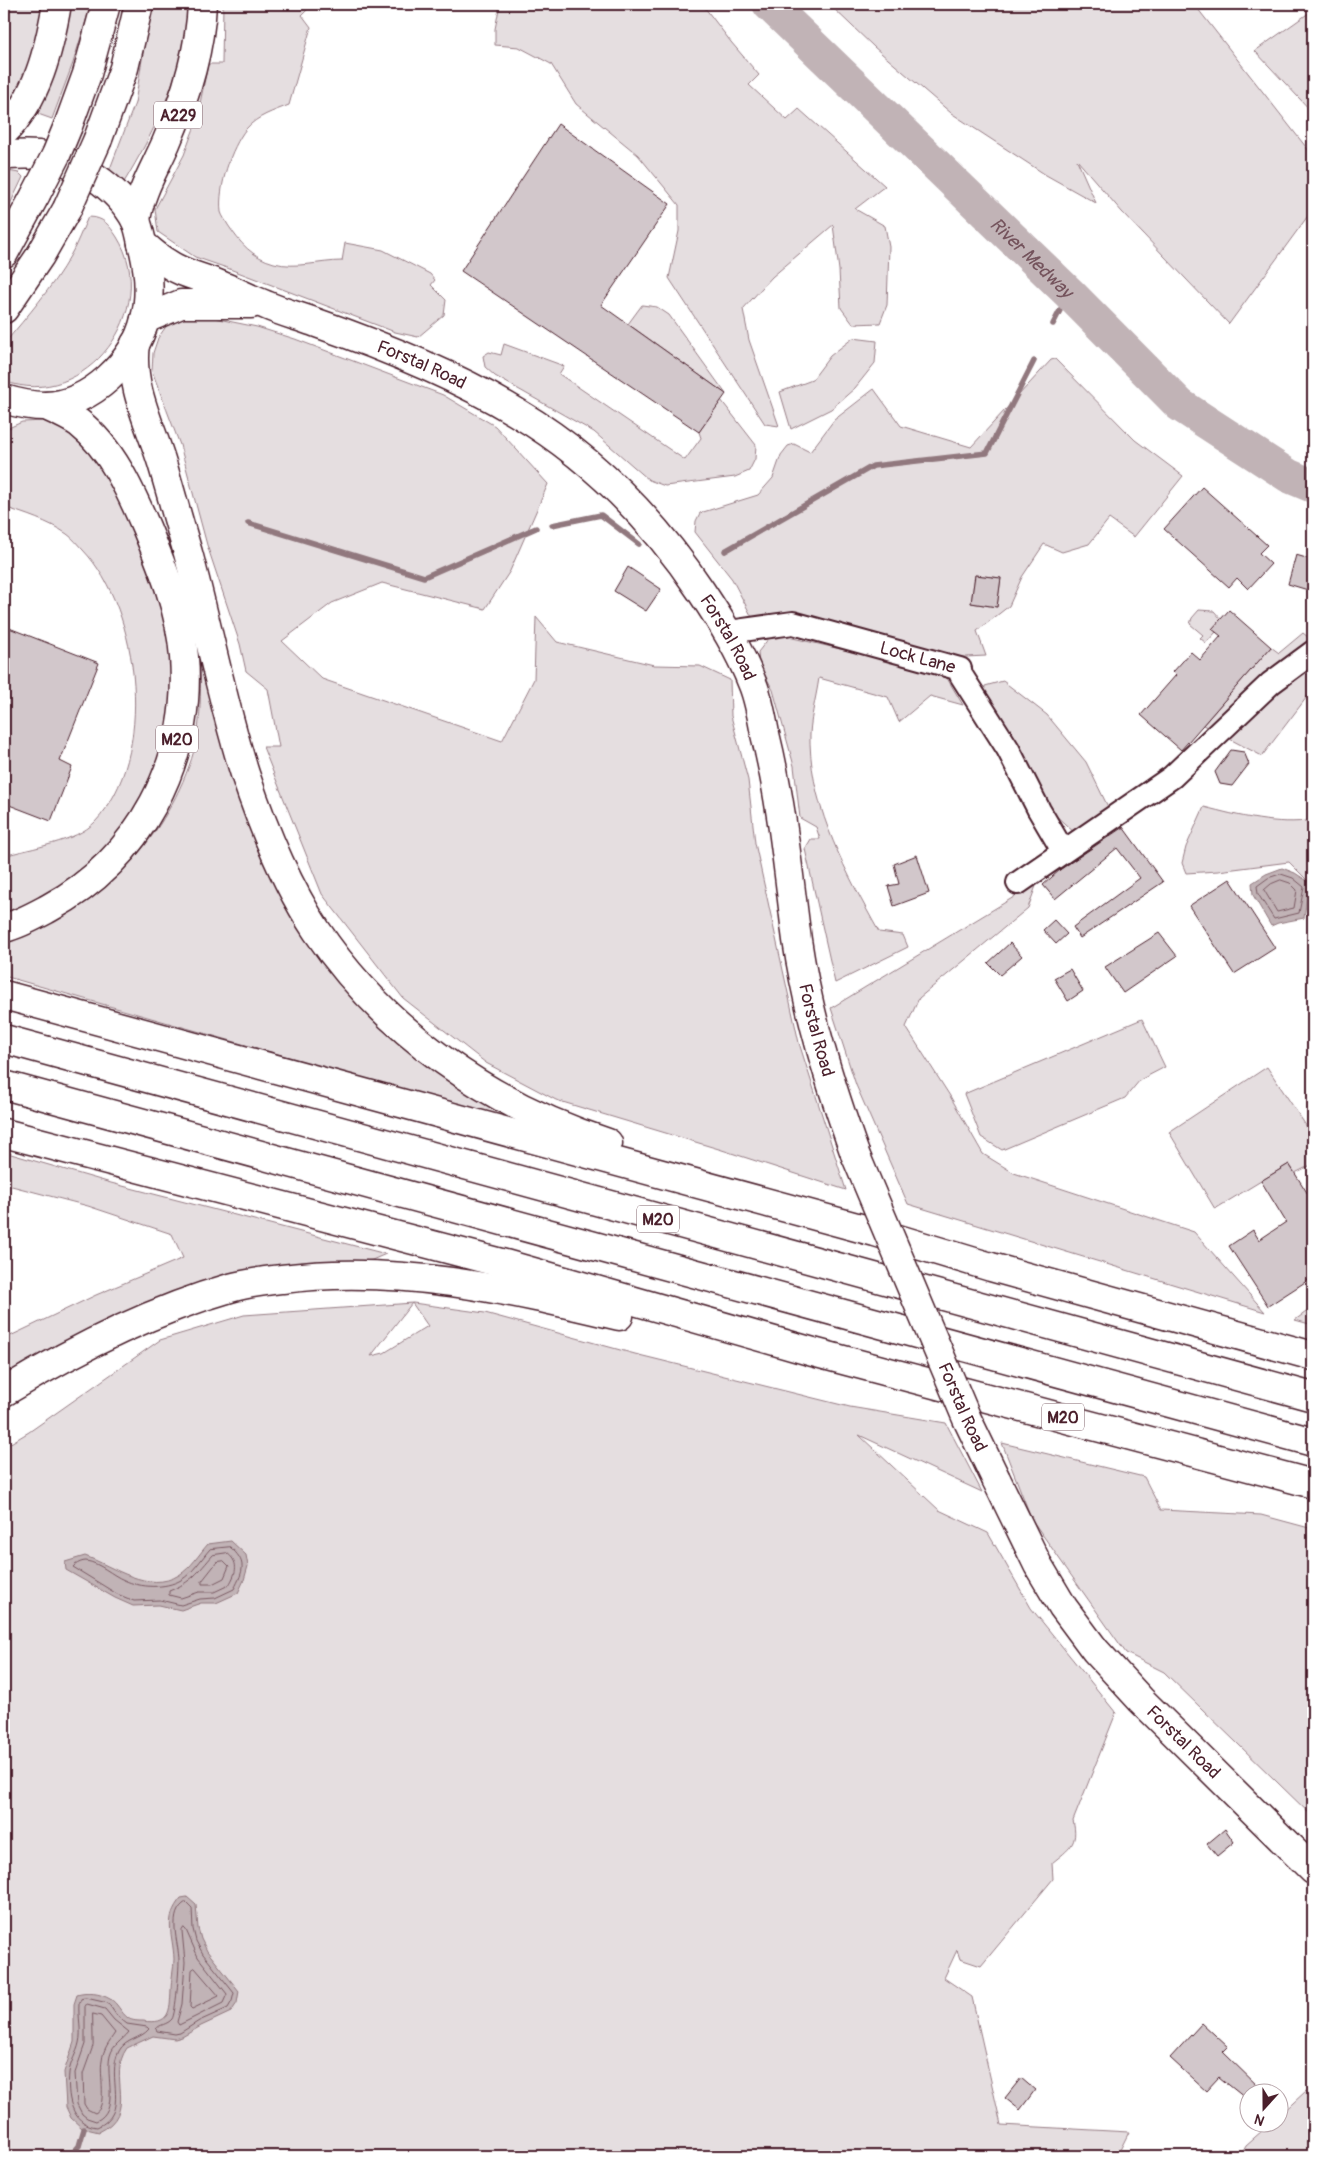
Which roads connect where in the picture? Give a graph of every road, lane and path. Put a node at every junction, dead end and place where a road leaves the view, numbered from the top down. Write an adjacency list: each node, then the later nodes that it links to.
1 (57, 4): 5 (main road)
2 (106, 4): 8 (main road, bridge)
3 (139, 4): 10 (main road, bridge)
4 (202, 4): 7 (main road, A229)
5 (4, 132)
6 (4, 155): 7 (main road)
7 (139, 232): 9 (main road, Forstal Road); 11 (main road)
8 (4, 253)
9 (265, 305): 11 (main road, Forstal Road); 15 (main road, Forstal Road)
10 (4, 309)
11 (140, 332): 13 (main road); 24 (main road, M20)
12 (4, 399): 13 (main road)
13 (46, 406): 14 (main road); 19 (main road, M20)
14 (4, 416)
15 (729, 632): 17 (street, Lock Lane); 31 (main road, Forstal Road, bridge)
16 (1313, 652): 17 (street)
17 (1063, 851): 18 (street)
18 (1018, 883)
19 (4, 928)
20 (4, 995): 24 (main road, M20)
21 (4, 1039): 28 (main road, M20)
22 (4, 1085): 29 (main road, M20)
23 (4, 1133): 25 (main road, M20)
24 (875, 1232): 26 (main road, M20)
25 (813, 1352): 27 (main road, M20); 30 (main road, M20)
26 (1313, 1356)
27 (4, 1392)
28 (1313, 1397)
29 (1313, 1442)
30 (1313, 1484)
31 (1313, 1870)

